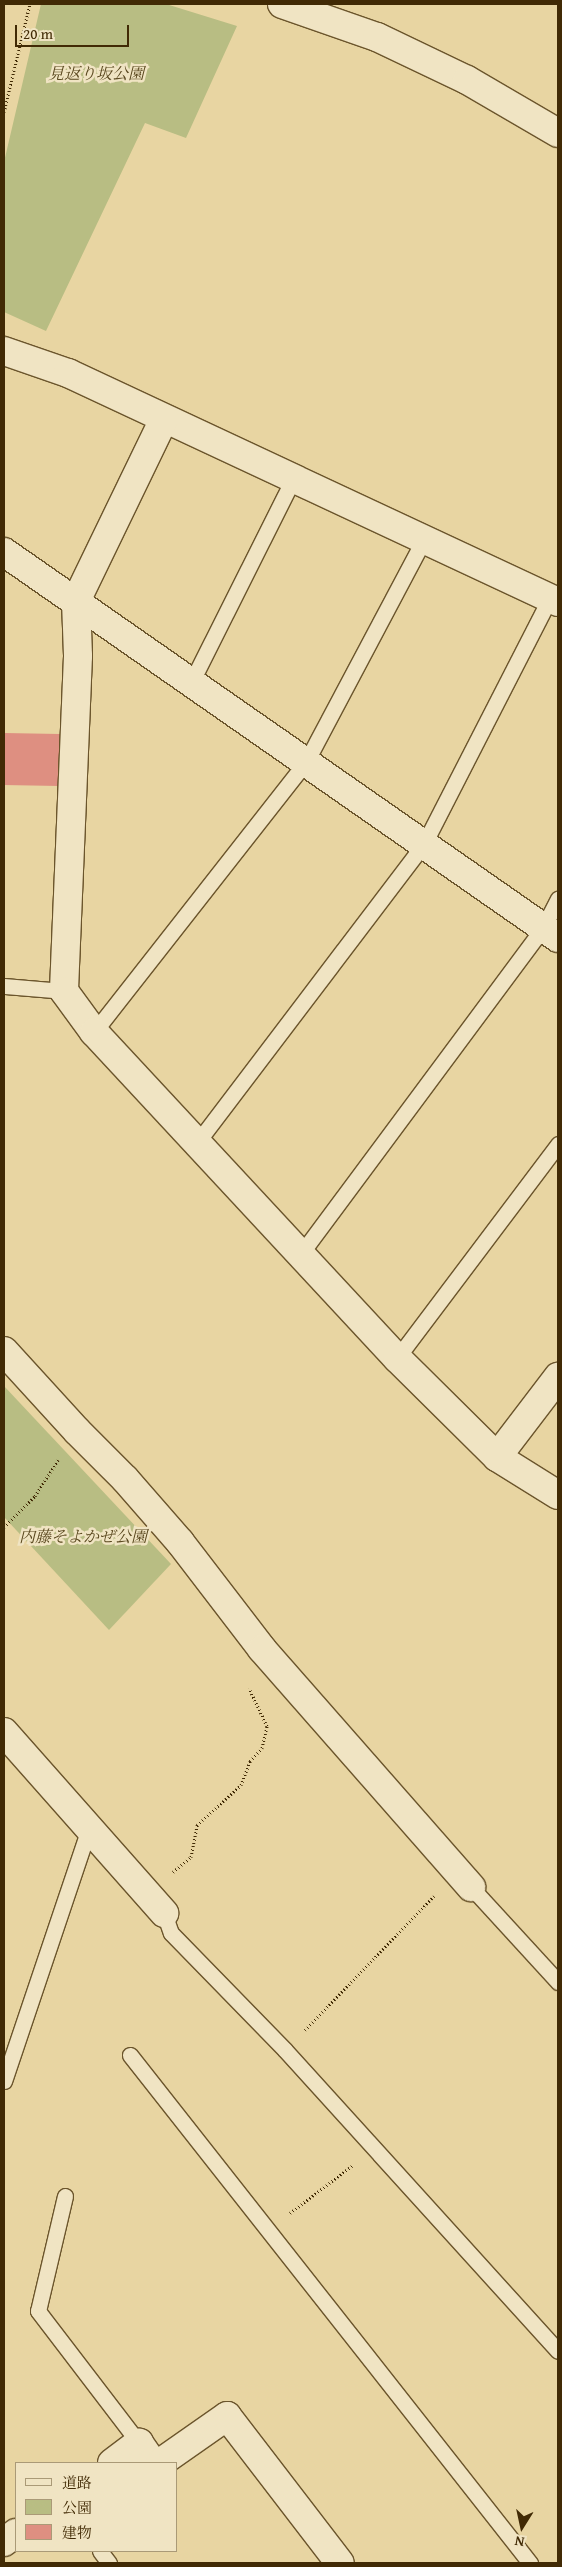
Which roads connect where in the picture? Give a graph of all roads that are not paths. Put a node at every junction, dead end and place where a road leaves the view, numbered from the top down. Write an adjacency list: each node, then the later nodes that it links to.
1 (282, 4): 2 (street)
2 (558, 133)
3 (5, 358): 4 (street)
4 (164, 419): 5 (street); 9 (street)
5 (293, 479): 6 (street); 10 (lane)
6 (424, 539): 8 (street); 11 (lane)
7 (4, 552): 9 (street)
8 (554, 600): 12 (lane)
9 (76, 601): 10 (street); 16 (street)
10 (191, 683): 11 (street)
11 (306, 762): 12 (street); 17 (lane)
12 (424, 844): 14 (street); 18 (lane)
13 (558, 899): 14 (lane)
14 (551, 933): 20 (lane)
15 (4, 986): 16 (lane)
16 (64, 991): 17 (street)
17 (94, 1032): 18 (street)
18 (196, 1144): 20 (street)
19 (558, 1144): 22 (lane)
20 (300, 1255): 22 (street)
21 (4, 1350): 28 (street)
22 (397, 1358): 24 (street)
23 (558, 1377): 24 (street)
24 (497, 1457): 25 (street)
25 (558, 1495)
26 (4, 1732): 27 (street)
27 (89, 1828): 29 (street); 32 (lane)
28 (464, 1880): 30 (lane)
29 (156, 1903): 34 (lane)
30 (558, 1982)
31 (130, 2055): 43 (lane)
32 (4, 2081)
33 (65, 2196): 35 (lane)
34 (558, 2351)
35 (146, 2453): 36 (street)
36 (115, 2462)
37 (161, 2462): 42 (street)
38 (15, 2534): 39 (street)
39 (4, 2542)
40 (101, 2552): 41 (lane)
41 (109, 2563)
42 (340, 2563)
43 (530, 2563)

